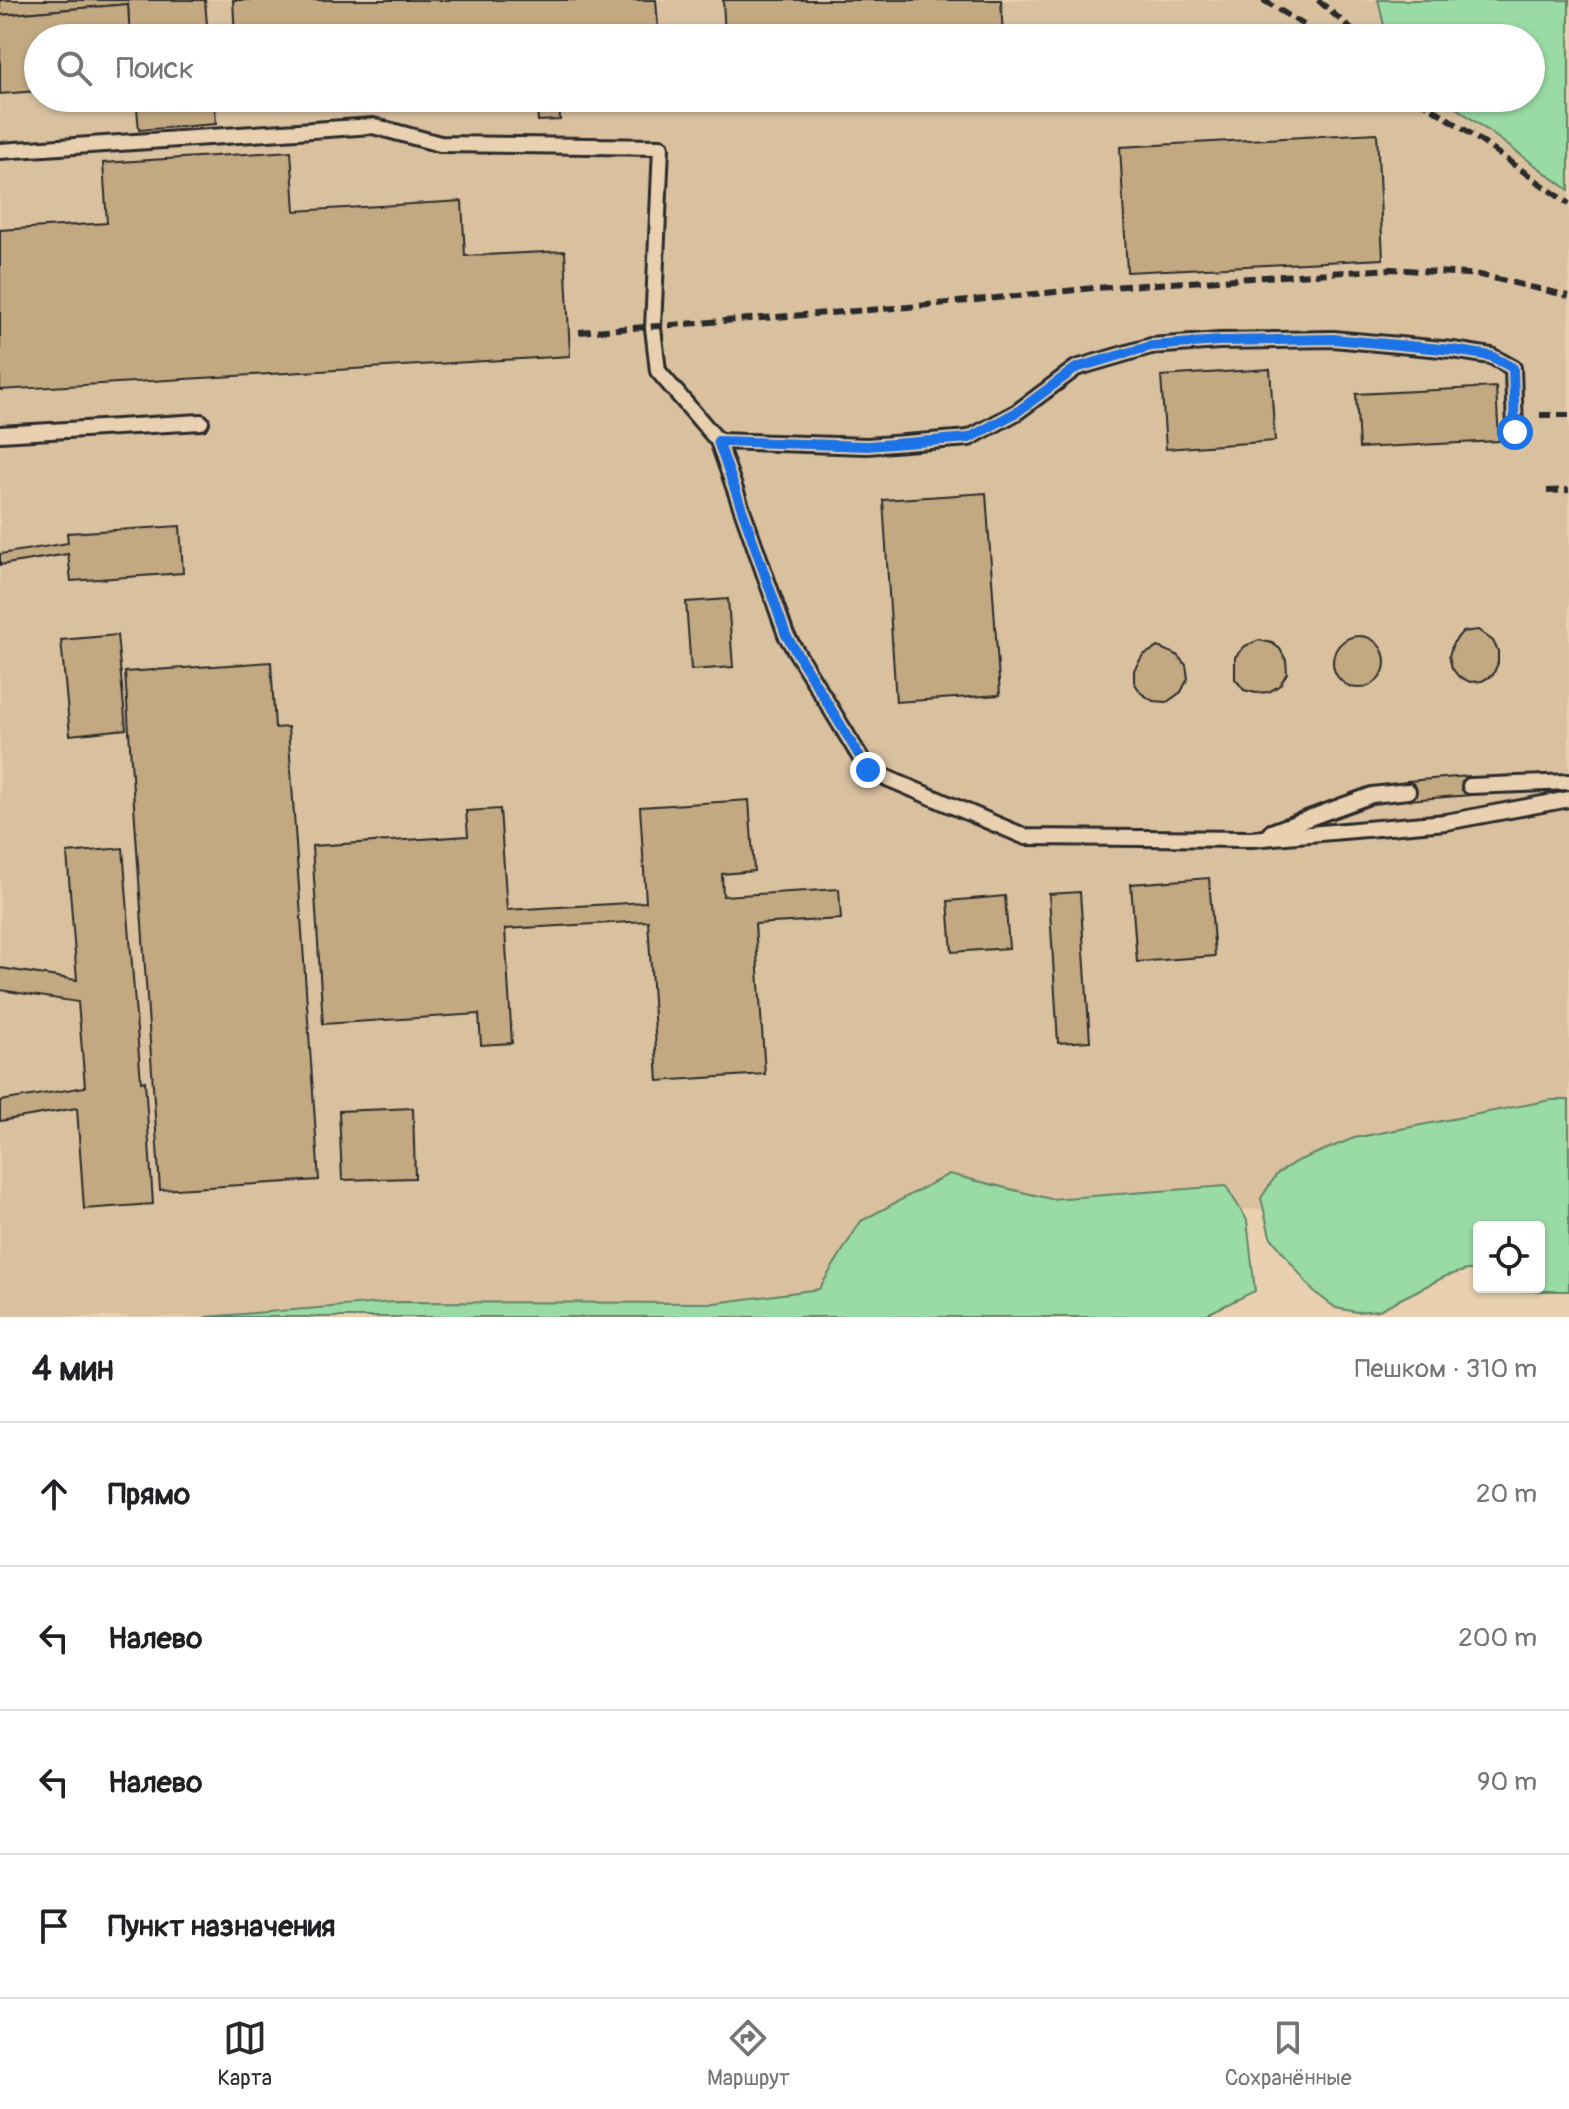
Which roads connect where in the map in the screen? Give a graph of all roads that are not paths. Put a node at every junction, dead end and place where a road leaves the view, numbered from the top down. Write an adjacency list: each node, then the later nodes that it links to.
1 (0, 151): 5 (lane)
2 (201, 422): 4 (lane)
3 (1515, 432): 5 (lane)
4 (0, 434)
5 (718, 441): 10 (lane)
6 (1569, 782): 7 (lane)
7 (1470, 786)
8 (1408, 791): 10 (lane)
9 (1569, 799): 10 (lane)
10 (1252, 839)

